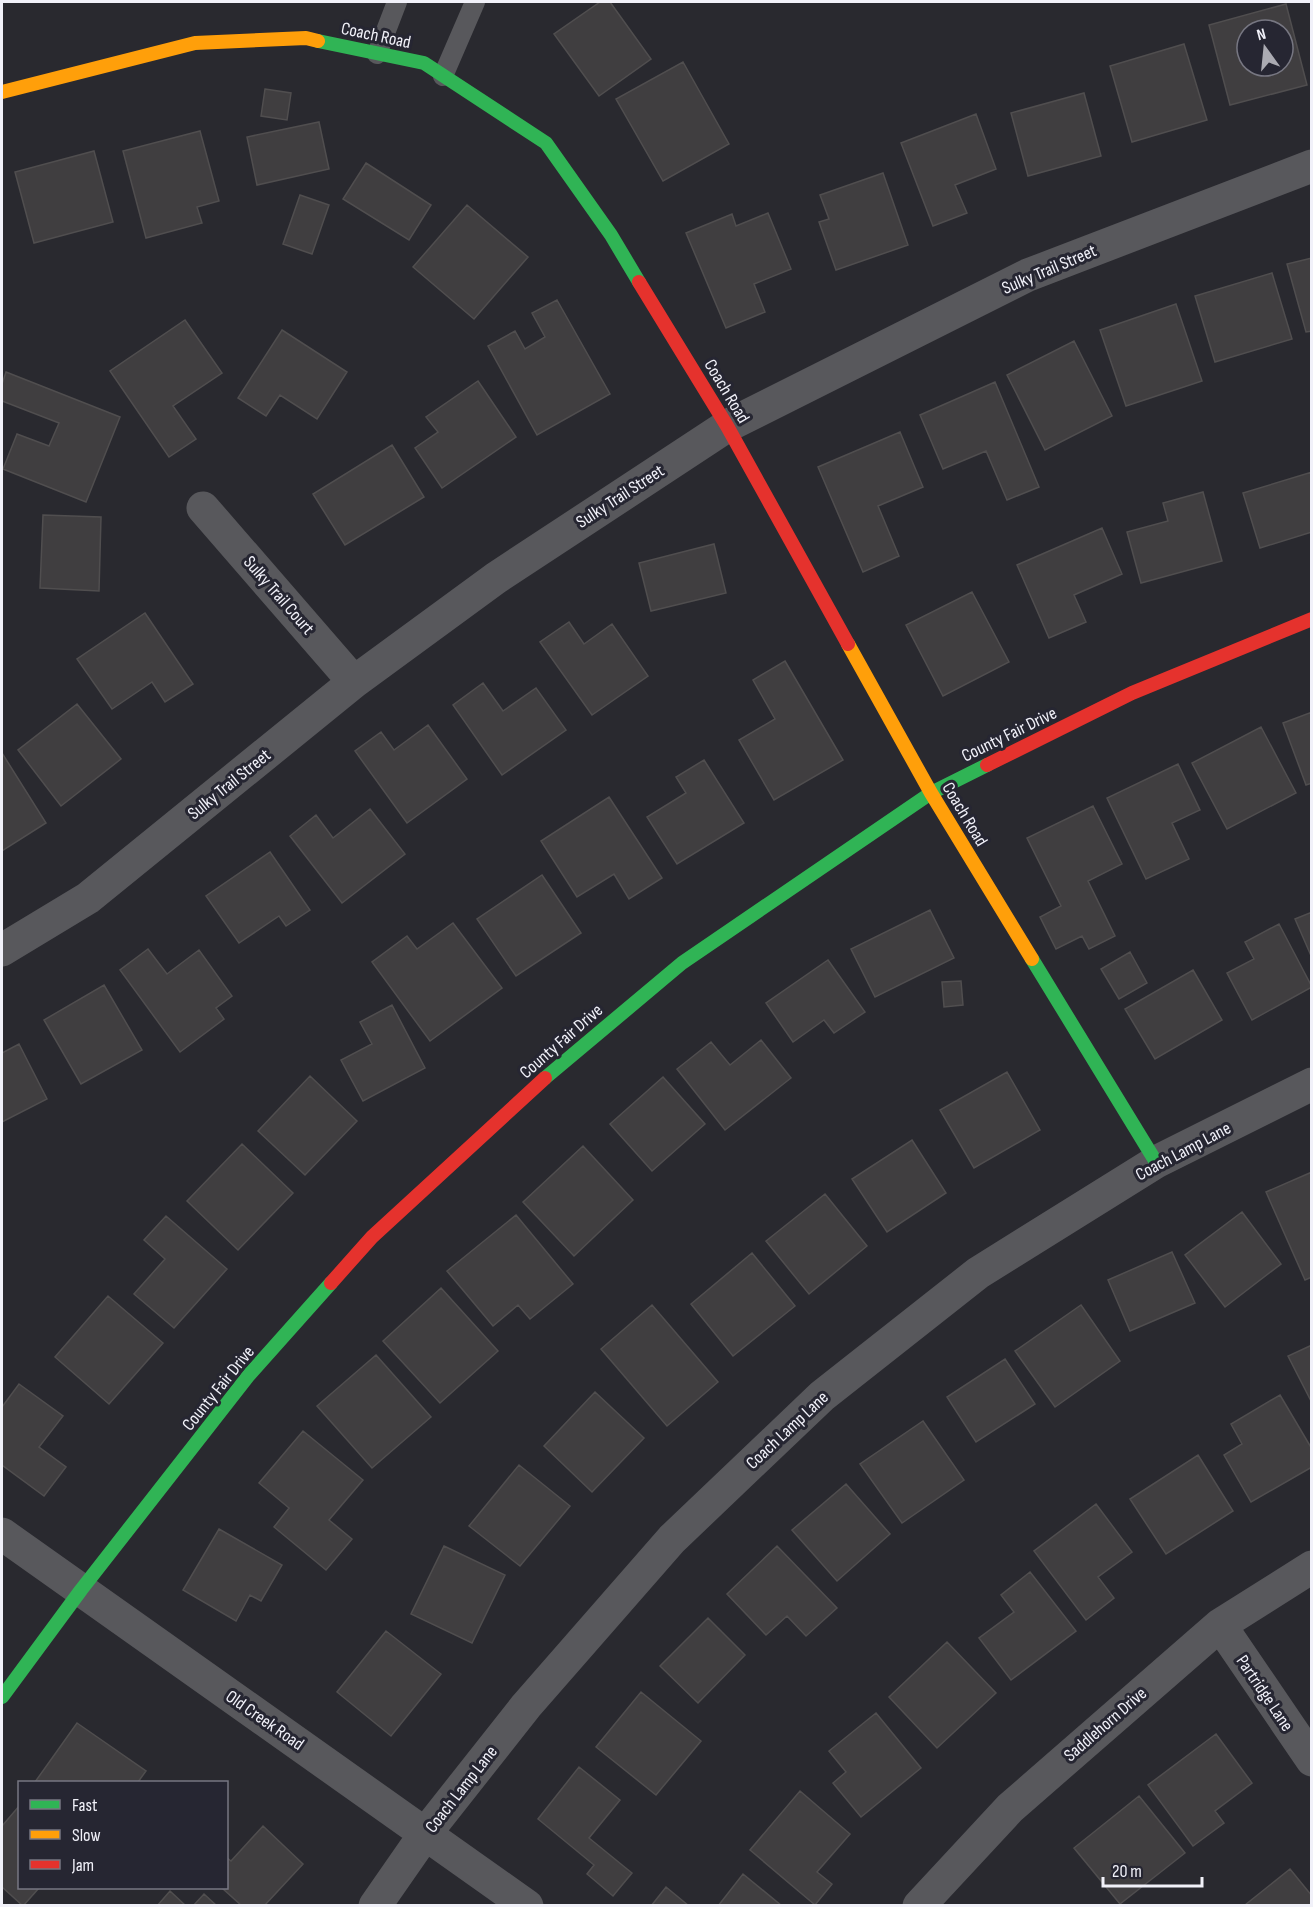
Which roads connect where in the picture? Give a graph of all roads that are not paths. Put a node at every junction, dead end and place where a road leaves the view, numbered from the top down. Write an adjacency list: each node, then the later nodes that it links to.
1 (397, 2): 3 (lane)
2 (475, 2): 4 (lane)
3 (377, 54): 4 (street, Coach Road); 5 (street, Coach Road)
4 (443, 76): 7 (street, Coach Road)
5 (2, 92)
6 (1311, 166): 7 (street, Sulky Trail Street)
7 (727, 426): 10 (street, Sulky Trail Street); 11 (street, Coach Road)
8 (203, 508): 10 (street, Sulky Trail Court)
9 (1311, 619): 11 (street, County Fair Drive)
10 (354, 682): 12 (street, Sulky Trail Street)
11 (931, 793): 14 (street, Coach Road); 17 (street, County Fair Drive)
12 (2, 950)
13 (1311, 1084): 14 (street, Coach Lamp Lane)
14 (1156, 1162): 21 (street, Coach Lamp Lane)
15 (2, 1534): 17 (street, Old Creek Road)
16 (1311, 1567): 18 (street, Saddlehorn Drive)
17 (81, 1590): 19 (street, County Fair Drive); 21 (street, Old Creek Road)
18 (1220, 1625): 20 (street, Partridge Lane); 24 (street, Saddlehorn Drive)
19 (2, 1698)
20 (1311, 1760)
21 (425, 1834): 22 (street, Coach Lamp Lane); 23 (street, Old Creek Road)
22 (375, 1905)
23 (527, 1905)
24 (920, 1905)

